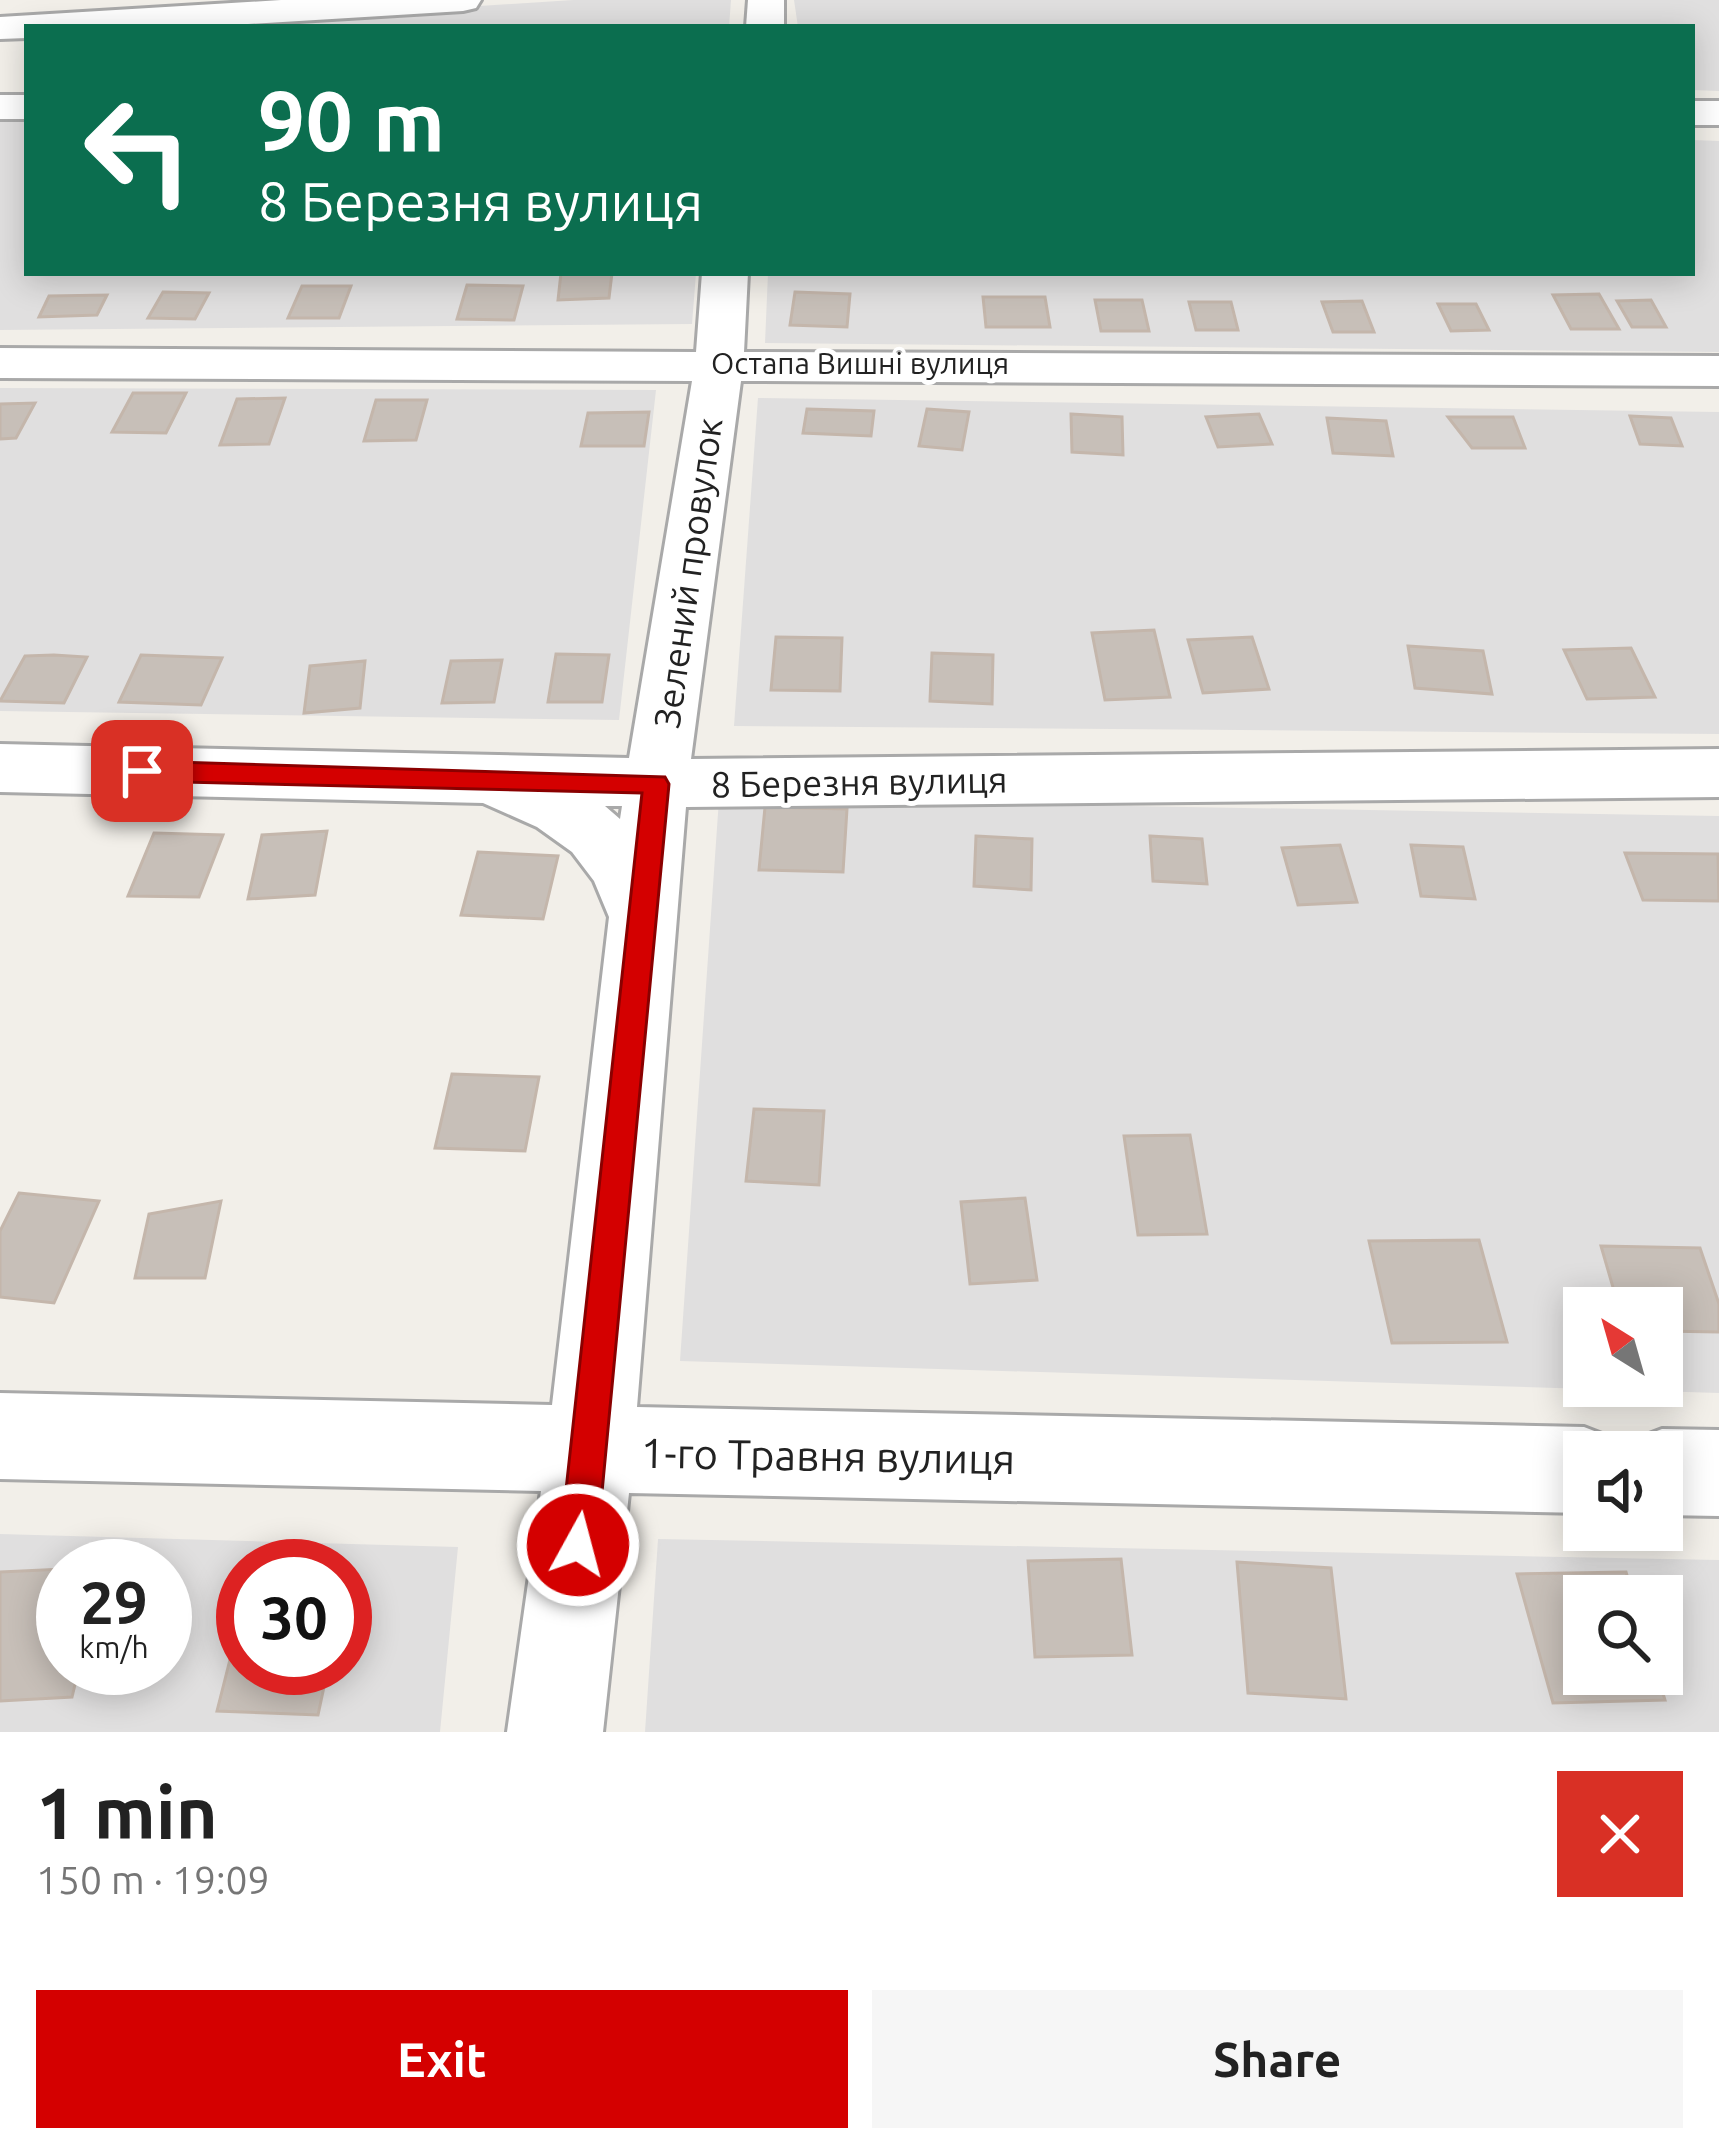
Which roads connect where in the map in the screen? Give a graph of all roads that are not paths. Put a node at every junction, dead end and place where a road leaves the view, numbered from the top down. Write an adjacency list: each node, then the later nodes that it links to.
1 (463, 0): 2 (street)
2 (66, 24)
3 (725, 276): 5 (street, Зелений провулок)
4 (0, 363): 5 (street, Остапа Вишні вулиця)
5 (719, 363): 6 (street, Остапа Вишні вулиця); 7 (street, Зелений провулок)
6 (1719, 370)
7 (677, 662): 11 (street); 12 (street, Зелений провулок)
8 (0, 768): 10 (street, 8 Березня вулиця)
9 (1719, 773): 11 (street, 8 Березня вулиця)
10 (476, 778): 12 (street, 8 Березня вулиця); 13 (street)
11 (820, 782): 12 (street, 8 Березня вулиця)
12 (656, 784): 13 (street, Зелений провулок)
13 (643, 917): 15 (street, Зелений провулок)
14 (0, 1436): 15 (street, 1-го Травня вулиця)
15 (590, 1452): 16 (street, 1-го Травня вулиця); 19 (street, Зелений провулок)
16 (1563, 1470)
17 (1683, 1472): 18 (street)
18 (1719, 1473)
19 (555, 1732)

